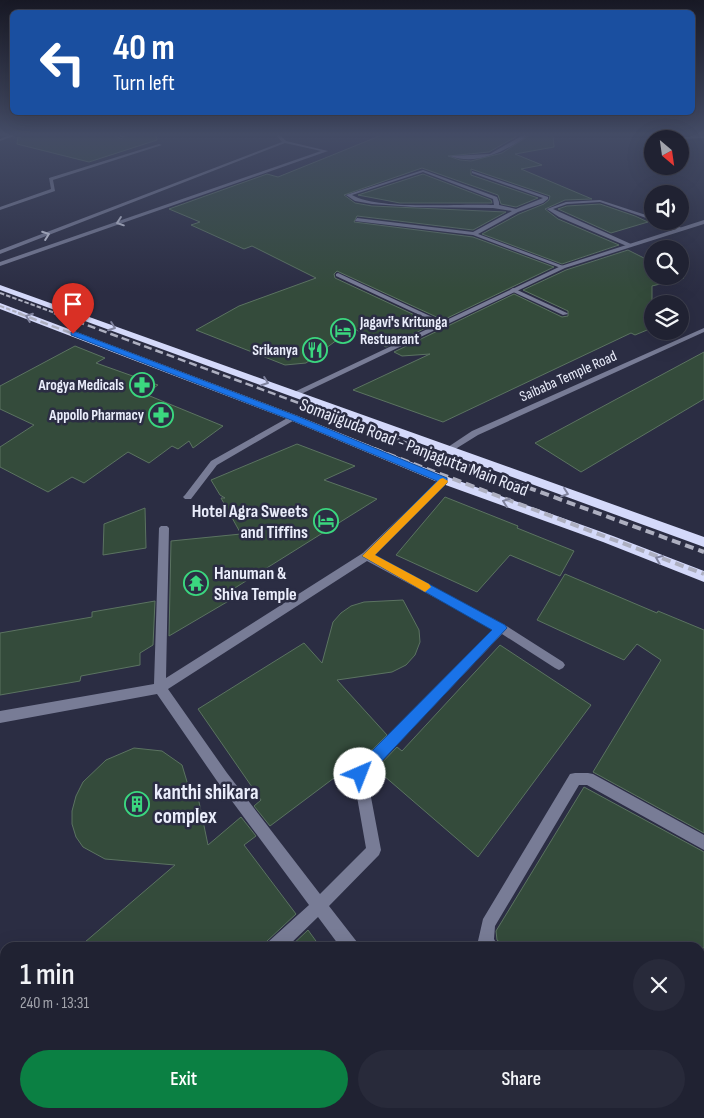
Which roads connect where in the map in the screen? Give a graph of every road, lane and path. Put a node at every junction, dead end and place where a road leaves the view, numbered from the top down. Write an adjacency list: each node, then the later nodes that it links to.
1 (52, 187): 9 (street)
2 (171, 187): 7 (street)
3 (220, 187): 13 (street)
4 (374, 187): 8 (street)
5 (465, 187): 8 (street)
6 (516, 187): 12 (street)
7 (123, 206): 10 (street); 21 (street, one-way to 7)
8 (496, 206): 12 (street)
9 (0, 209)
10 (130, 209)
11 (137, 211): 13 (street)
12 (516, 211): 19 (street)
13 (145, 213): 22 (street, one-way to 22)
14 (644, 216): 20 (street)
15 (357, 220): 19 (street)
16 (704, 222): 17 (street)
17 (689, 226)
18 (677, 230): 20 (street)
19 (474, 234): 23 (street)
20 (629, 245): 23 (street)
21 (0, 252)
22 (0, 264)
23 (563, 267): 26 (street)
24 (338, 275): 29 (street)
25 (0, 287): 31 (highway, Somajiguda Road - Panjagutta Main Road, one-way to 31)
26 (513, 290): 28 (street); 29 (street)
27 (0, 306): 32 (highway, Somajiguda Road - Panjagutta Main Road, one-way to 27)
28 (565, 314)
29 (443, 324): 31 (street)
30 (704, 330): 33 (street, Saibaba Temple Road)
31 (296, 393): 33 (highway, Somajiguda Road - Panjagutta Main Road)
32 (294, 418): 34 (highway, Somajiguda Road - Panjagutta Main Road); 35 (street)
33 (446, 452): 37 (highway, Somajiguda Road - Panjagutta Main Road, one-way to 37)
34 (444, 480): 38 (street); 39 (highway, Somajiguda Road - Panjagutta Main Road, one-way to 34)
35 (188, 497)
36 (164, 528): 42 (street)
37 (704, 542)
38 (367, 556): 40 (street); 42 (street)
39 (704, 577)
40 (501, 628): 41 (street); 45 (street)
41 (559, 665)
42 (160, 688): 43 (street); 45 (street)
43 (0, 717)
44 (704, 843): 48 (street)
45 (318, 907): 46 (street); 47 (street)
46 (280, 942)
47 (346, 942)
48 (487, 942)

